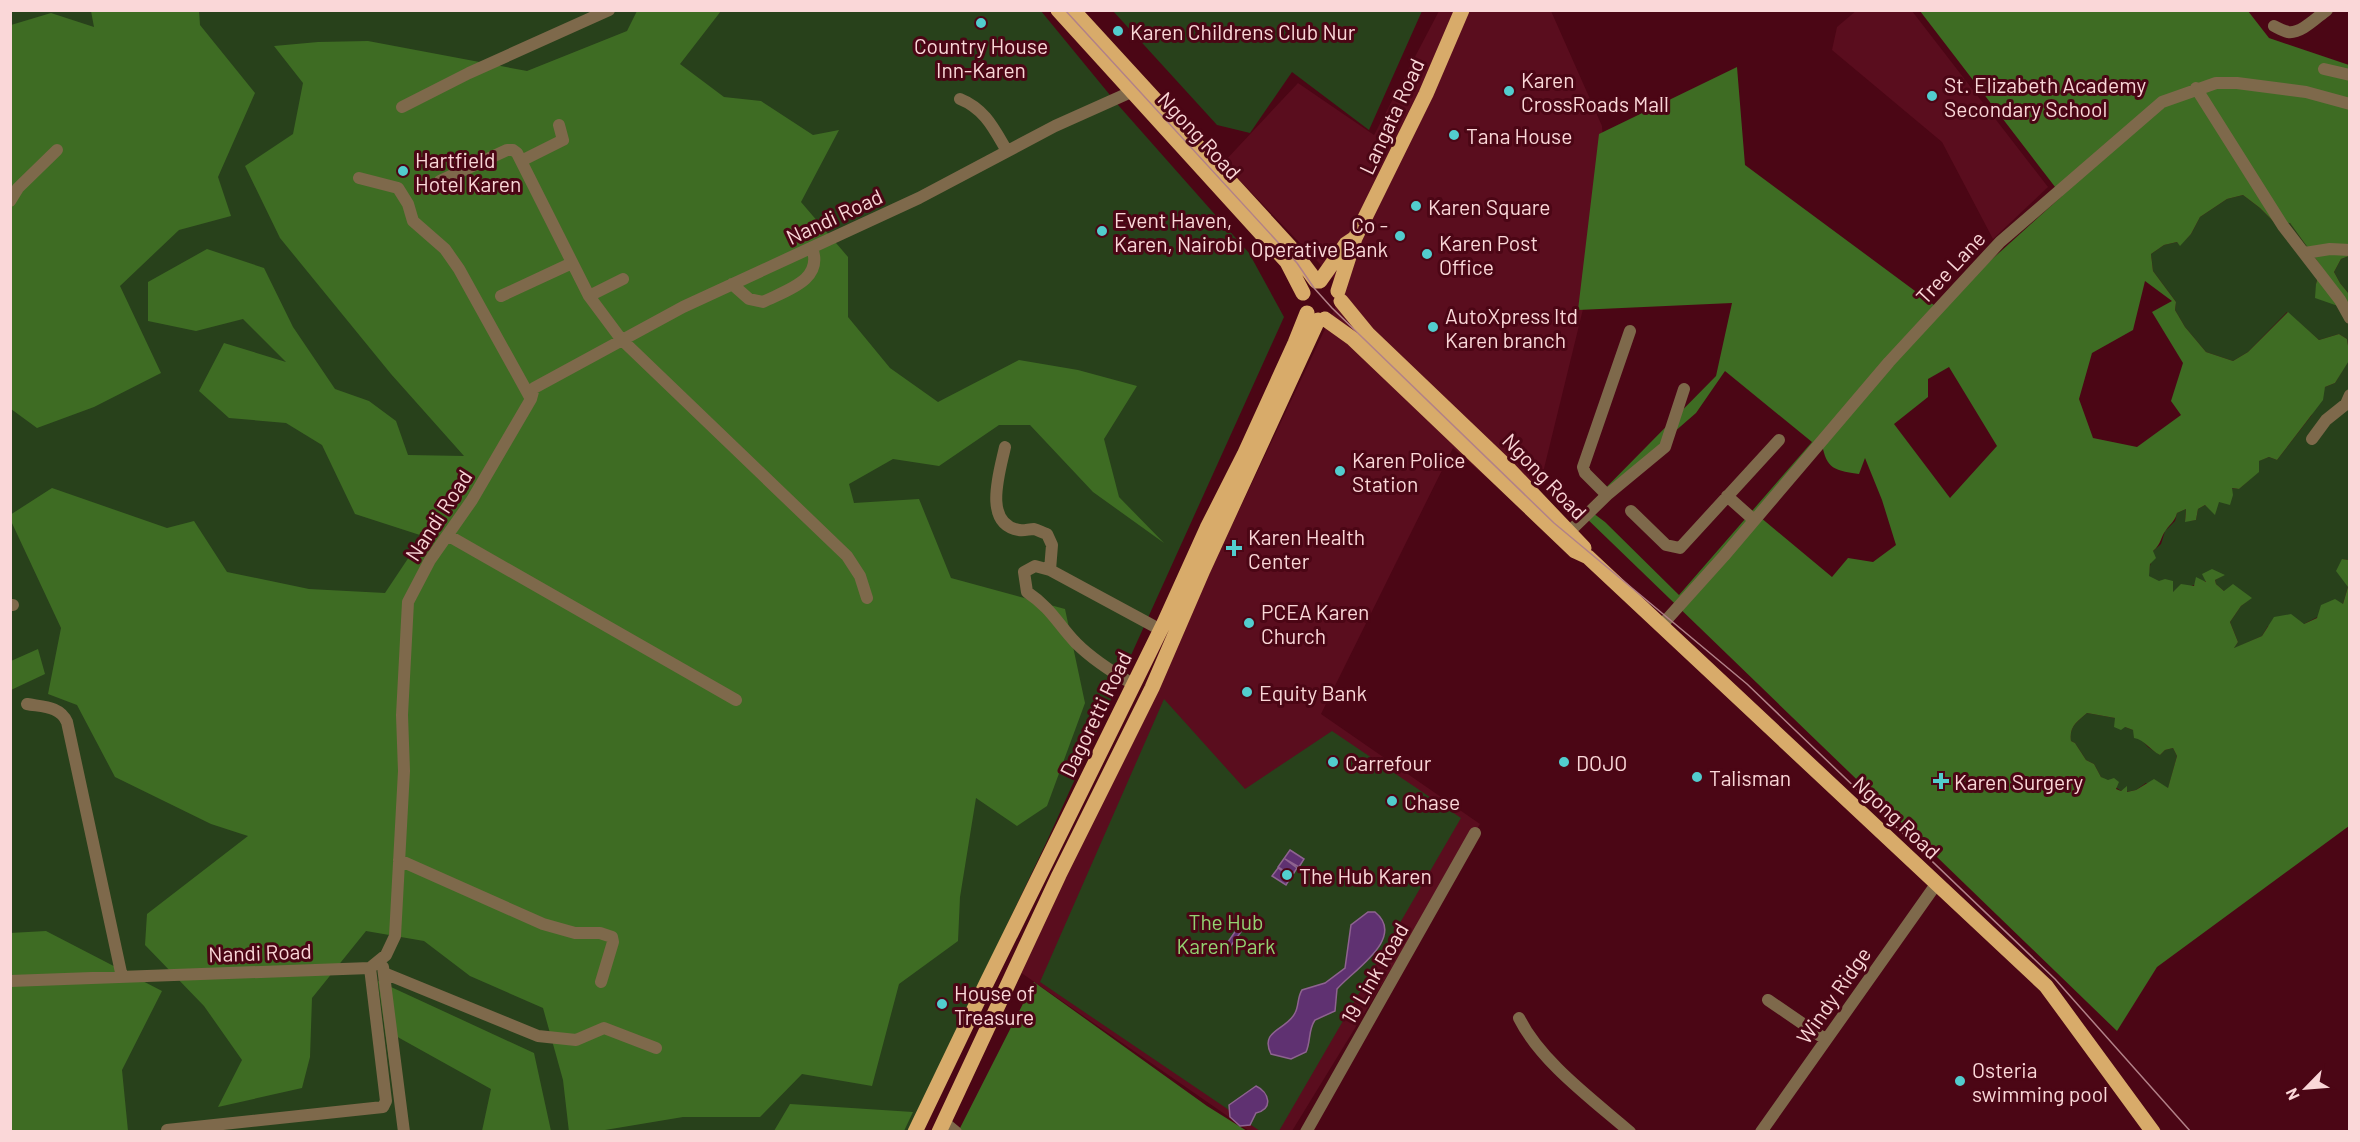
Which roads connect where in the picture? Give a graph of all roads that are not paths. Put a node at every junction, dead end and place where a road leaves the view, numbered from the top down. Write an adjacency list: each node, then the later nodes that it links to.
1 (583, 10): 7 (street)
2 (609, 10): 7 (street)
3 (1058, 10): 12 (main road, Ngong Road)
4 (1073, 10): 29 (main road, Ngong Road)
5 (1462, 10): 23 (main road, Langata Road)
6 (2326, 10): 8 (street)
7 (595, 17): 15 (street)
8 (2274, 26)
9 (2324, 69): 10 (street)
10 (2349, 75)
11 (2196, 88): 14 (street, Tree Lane); 26 (street); 49 (street, Tree Lane)
12 (1131, 92): 18 (street, Nandi Road); 31 (main road, Ngong Road)
13 (960, 99): 18 (street)
14 (2349, 104)
15 (402, 107)
16 (559, 125): 19 (street)
17 (57, 150): 22 (street)
18 (1008, 151): 24 (street, Nandi Road)
19 (521, 161): 21 (street); 27 (street)
20 (359, 178): 41 (street)
21 (440, 181)
22 (10, 201)
23 (1355, 238): 29 (main road); 34 (main road)
24 (812, 248): 30 (street, Nandi Road); 30 (street)
25 (2349, 250): 26 (street)
26 (2305, 253): 36 (street)
27 (572, 263): 32 (street); 33 (street)
28 (623, 279): 33 (street)
29 (1318, 281): 31 (main road); 34 (main road)
30 (732, 284): 38 (street, Nandi Road)
31 (1303, 293): 35 (main road)
32 (501, 296)
33 (589, 296): 38 (street)
34 (1339, 296): 35 (main road); 45 (main road, Ngong Road)
35 (1317, 318): 45 (main road, Ngong Road); 56 (main road, Dagoretti Road); 73 (main road, Dagoretti Road)
36 (2349, 318)
37 (1630, 331): 46 (street)
38 (621, 339): 41 (street, Nandi Road); 54 (street)
39 (1684, 389): 46 (street)
40 (2349, 395): 42 (street)
41 (531, 399): 51 (street, Nandi Road)
42 (2312, 439)
43 (1779, 440): 47 (street)
44 (1005, 447): 53 (street)
45 (1500, 470): 50 (main road, Ngong Road); 52 (main road, Ngong Road)
46 (1607, 495): 50 (street)
47 (1727, 496): 48 (street); 49 (street)
48 (1631, 511)
49 (1754, 520): 55 (street, Tree Lane)
50 (1570, 531): 52 (main road, Ngong Road)
51 (448, 536): 58 (street); 61 (street, Nandi Road)
52 (1588, 557): 55 (main road, Ngong Road)
53 (1050, 570): 56 (street); 57 (street)
54 (867, 598)
55 (1661, 626): 62 (main road, Ngong Road)
56 (1161, 630): 57 (main road, Dagoretti Road)
57 (1133, 684): 76 (main road, Dagoretti Road)
58 (736, 700)
59 (27, 704): 66 (street)
60 (1475, 833): 77 (street, 19 Link Road)
61 (399, 860): 63 (street, Nandi Road); 68 (street)
62 (1937, 883): 71 (street, Windy Ridge); 80 (main road, Ngong Road)
63 (382, 957): 64 (street, Nandi Road); 65 (street)
64 (370, 968): 66 (street, Nandi Road); 74 (street)
65 (384, 973): 72 (street); 75 (street)
66 (122, 977): 67 (street, Nandi Road)
67 (10, 981)
68 (601, 982)
69 (1768, 1000): 71 (street)
70 (1519, 1018): 78 (street)
71 (1825, 1040): 79 (street, Windy Ridge)
72 (656, 1048)
73 (946, 1128)
74 (167, 1130)
75 (404, 1131)
76 (915, 1131)
77 (1306, 1131)
78 (1630, 1131)
79 (1761, 1131)
80 (2153, 1131)

